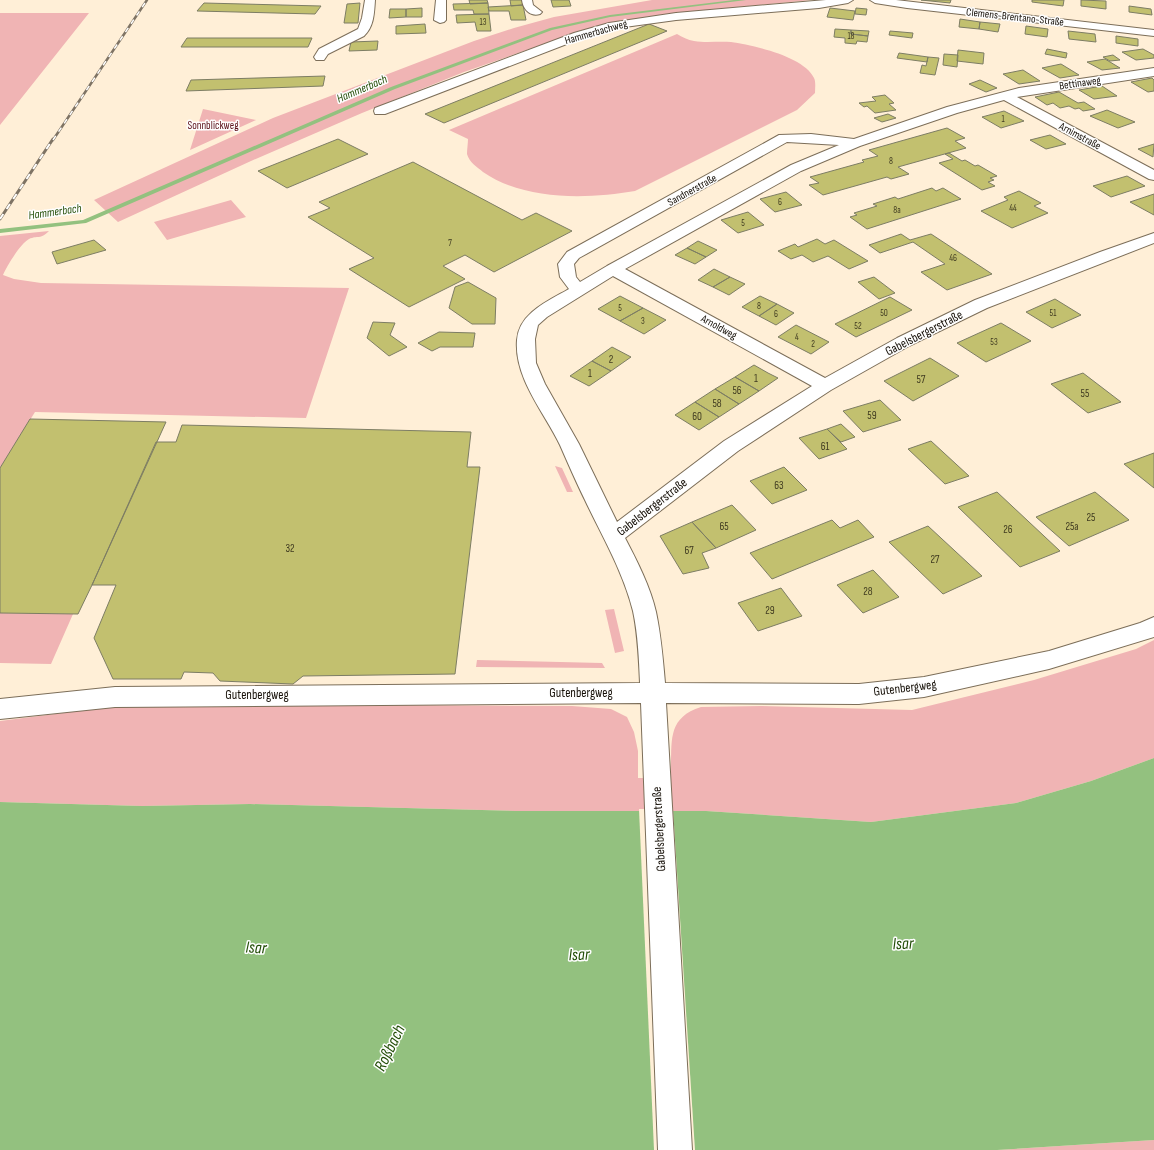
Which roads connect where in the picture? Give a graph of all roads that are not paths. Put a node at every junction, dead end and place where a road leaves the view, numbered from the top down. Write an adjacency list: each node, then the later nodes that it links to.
1 (370, 0): 9 (street)
2 (441, 0): 7 (street)
3 (527, 0): 6 (street)
4 (848, 0): 12 (street, Hammerbachweg)
5 (876, 0): 8 (street, Clemens-Brentano-Straße)
6 (536, 12)
7 (440, 20)
8 (1154, 32)
9 (320, 57)
10 (1154, 72): 11 (street, Bettinaweg)
11 (1006, 96): 13 (street, Sandnerstraße); 14 (street, Arnimstraße)
12 (380, 111)
13 (855, 143): 16 (street, Sandnerstraße); 17 (street, Sandnerstraße)
14 (1154, 176)
15 (1154, 238): 18 (street, Gabelsbergerstraße)
16 (613, 269): 17 (street, Sandnerstraße); 18 (street, Arnoldweg)
17 (578, 289): 19 (street, Sandnerstraße)
18 (825, 386): 19 (street, Gabelsbergerstraße)
19 (614, 535): 21 (street, Gabelsbergerstraße)
20 (1154, 626): 21 (street, Gutenbergweg)
21 (654, 693): 22 (street, Gutenbergweg); 23 (street, Gabelsbergerstraße)
22 (0, 709)
23 (675, 1150)

